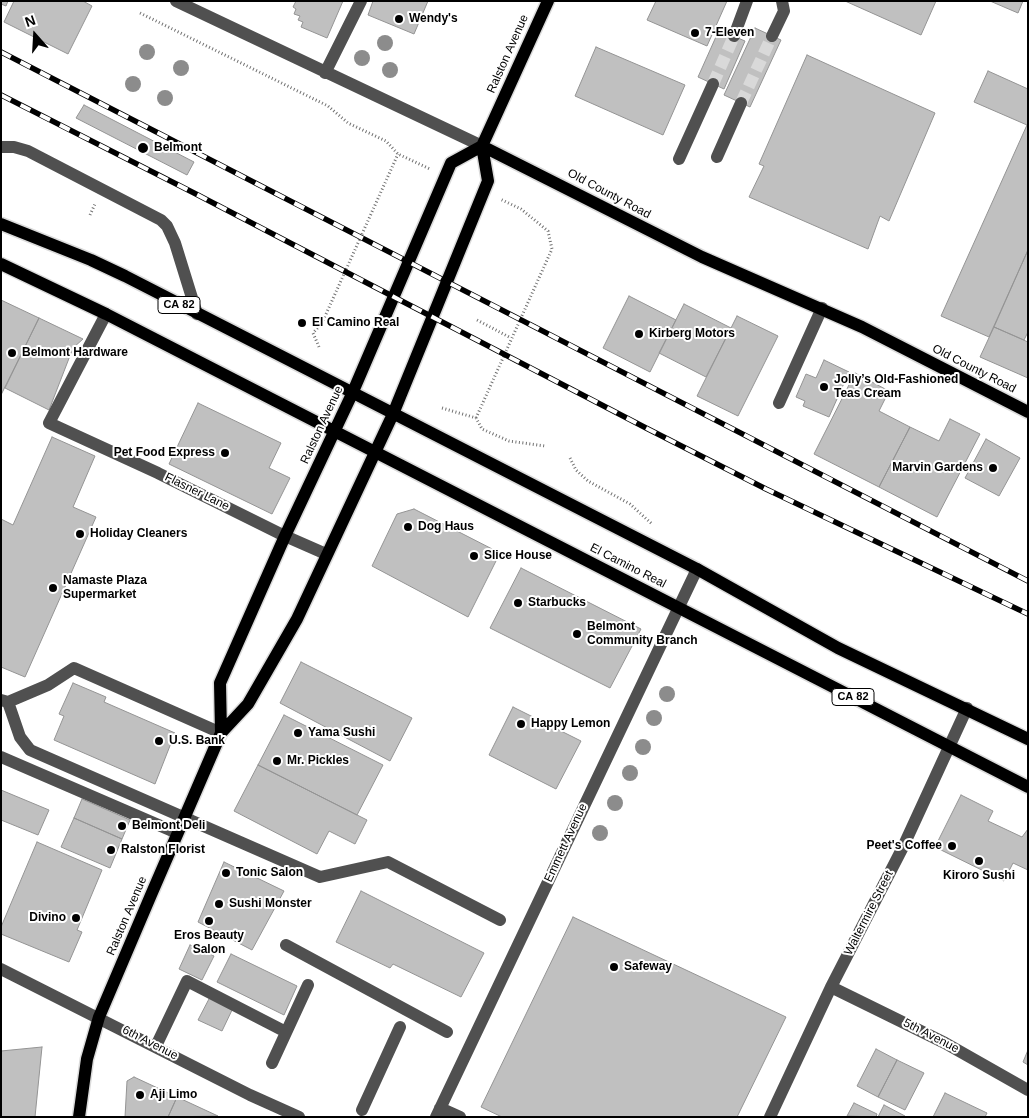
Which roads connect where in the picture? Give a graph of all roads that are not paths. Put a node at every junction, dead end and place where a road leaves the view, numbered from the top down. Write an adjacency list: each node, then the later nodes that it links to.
1 (361, 1): 8 (street)
2 (548, 1): 11 (main road, Ralston Avenue)
3 (747, 1): 6 (street)
4 (782, 1): 7 (street)
5 (180, 2): 8 (street, Old County Road)
6 (734, 36)
7 (772, 36)
8 (325, 73): 11 (street, Old County Road)
9 (713, 84): 14 (street)
10 (741, 103): 13 (street)
11 (482, 146): 17 (main road, Old County Road); 20 (main road, Ralston Avenue); 23 (main road, Ralston Avenue)
12 (1, 147): 19 (street)
13 (717, 157)
14 (679, 159)
15 (1, 224): 19 (main road, CA 82)
16 (1, 264): 18 (main road, El Camino Real / CA 82)
17 (822, 308): 21 (street); 22 (main road, Old County Road)
18 (106, 314): 24 (main road, El Camino Real / CA 82); 26 (street, Flasner Lane)
19 (197, 314): 20 (main road, CA 82)
20 (352, 394): 23 (main road, CA 82); 24 (main road, Ralston Avenue)
21 (779, 403)
22 (1028, 412)
23 (393, 414): 25 (main road, Ralston Avenue); 28 (main road, CA 82)
24 (335, 433): 25 (main road, El Camino Real / CA 82); 26 (main road, Ralston Avenue)
25 (375, 453): 27 (main road, Ralston Avenue); 29 (main road, El Camino Real / CA 82)
26 (285, 536): 27 (street, Flasner Lane); 32 (main road, Ralston Avenue)
27 (326, 554): 32 (main road, Ralston Avenue)
28 (697, 569): 29 (street, Emmett Avenue); 31 (main road, CA 82)
29 (678, 607): 34 (main road, El Camino Real / CA 82); 52 (street, Emmett Avenue)
30 (5, 701): 32 (street); 37 (street)
31 (967, 708): 33 (main road, CA 82); 34 (street, Waltermire Street)
32 (221, 733): 37 (main road, Ralston Avenue)
33 (1028, 739)
34 (948, 746): 36 (main road, El Camino Real / CA 82); 43 (street, Waltermire Street)
35 (1, 757): 38 (street)
36 (1028, 787)
37 (183, 818): 38 (main road, Ralston Avenue); 39 (street)
38 (177, 833): 44 (main road, Ralston Avenue)
39 (500, 920)
40 (286, 945): 47 (street)
41 (1, 968): 44 (street, 6th Avenue)
42 (308, 985): 46 (street)
43 (832, 987): 50 (street, 5th Avenue); 56 (street, Waltermire Street)
44 (100, 1017): 48 (street, 6th Avenue); 53 (main road, Ralston Avenue)
45 (400, 1027): 51 (street)
46 (286, 1032): 48 (street); 49 (street)
47 (447, 1032)
48 (156, 1046): 54 (street, 6th Avenue)
49 (272, 1063)
50 (1028, 1090)
51 (362, 1110)
52 (438, 1112): 55 (street)
53 (79, 1117)
54 (299, 1117)
55 (460, 1117)
56 (770, 1117)

